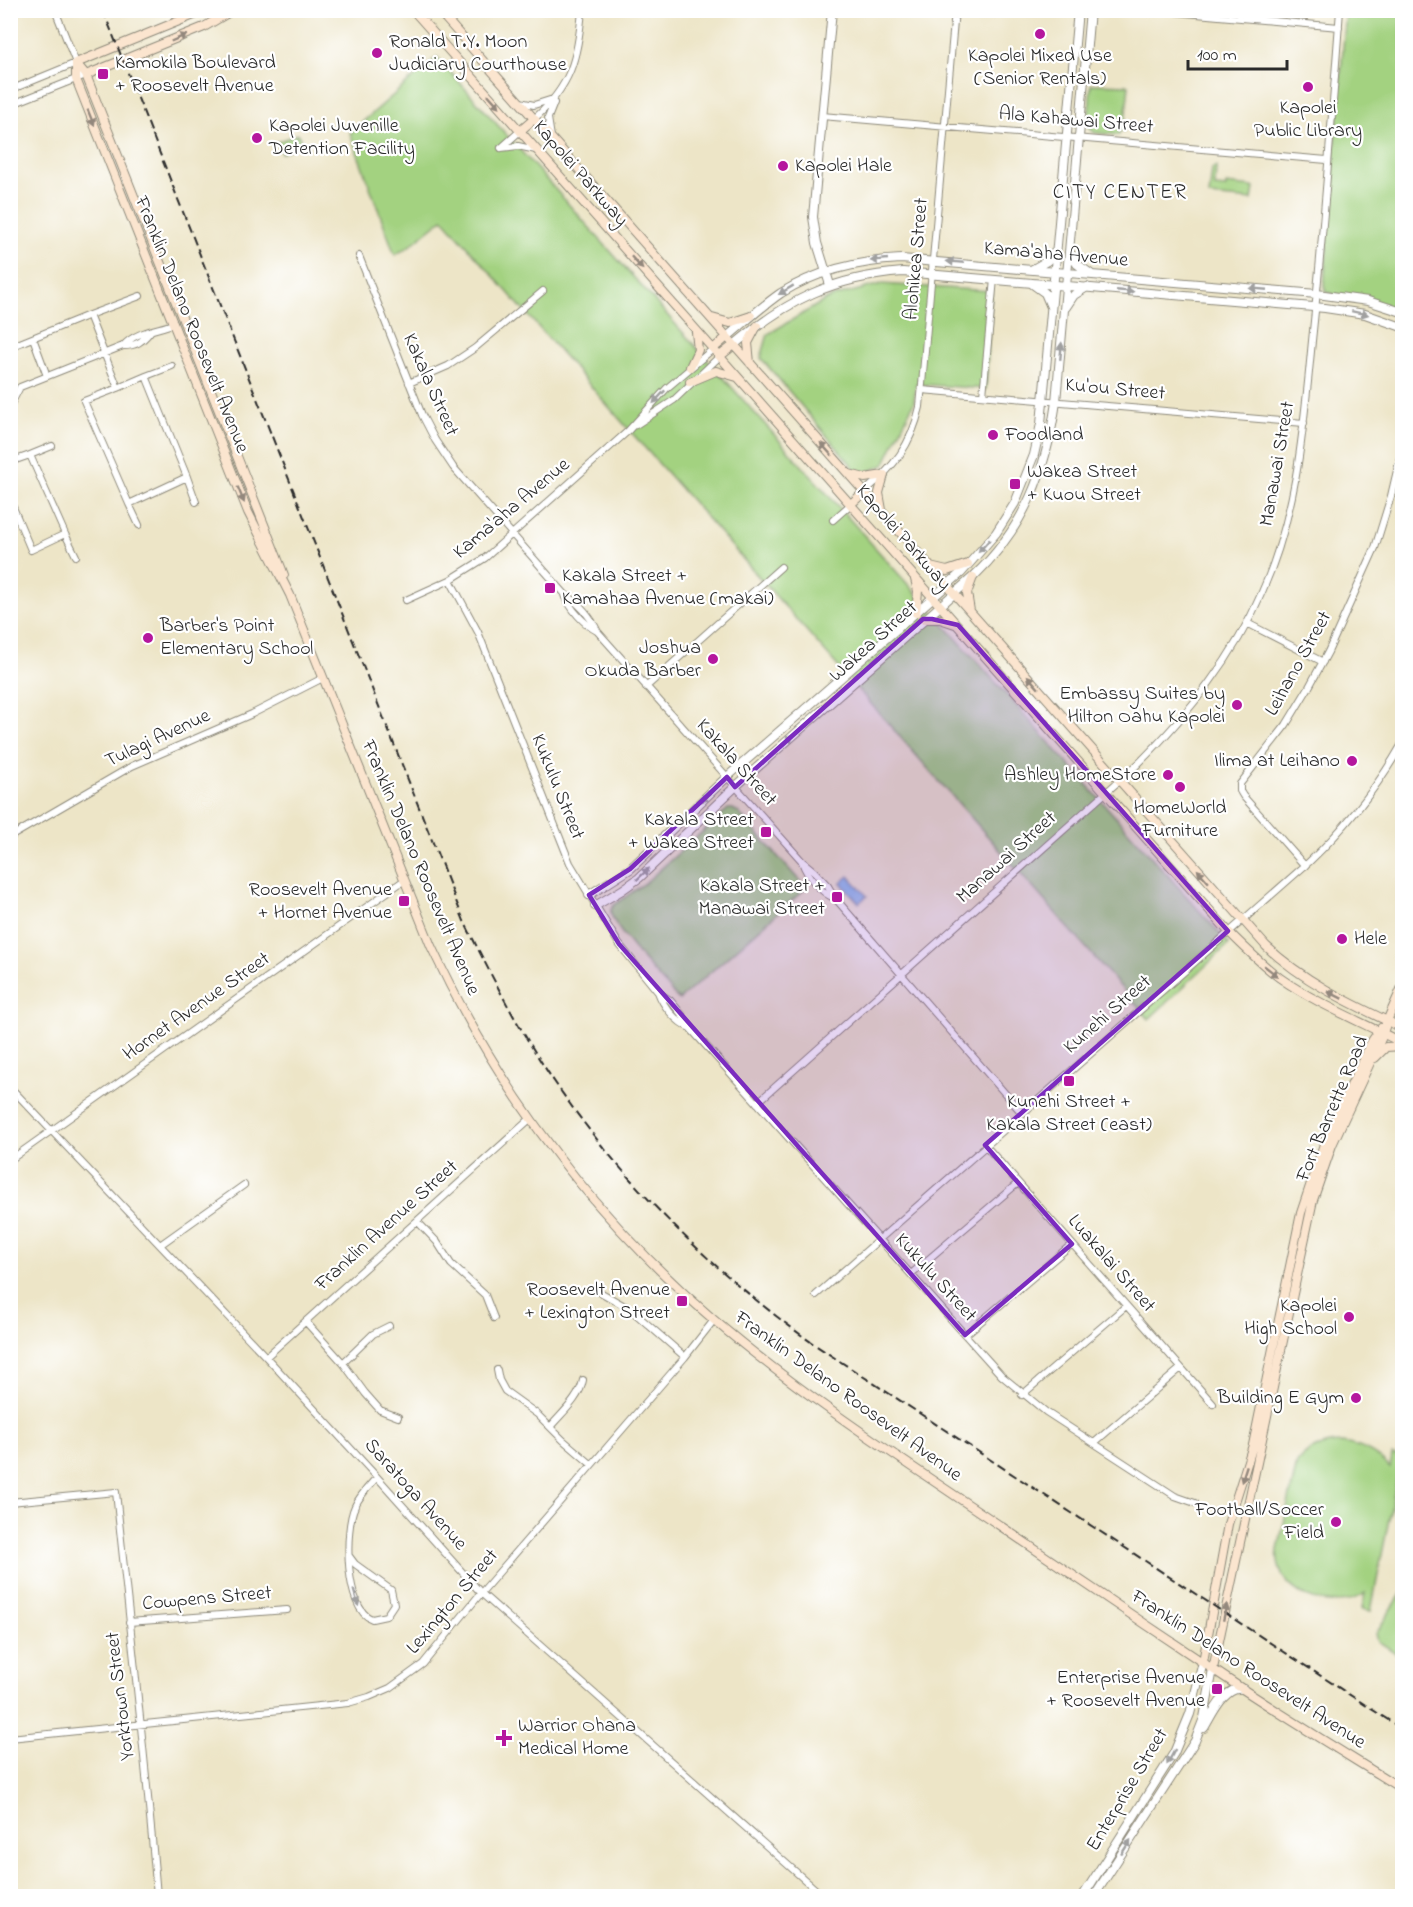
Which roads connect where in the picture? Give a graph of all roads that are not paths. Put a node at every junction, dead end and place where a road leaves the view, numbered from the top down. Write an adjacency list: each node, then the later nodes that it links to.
1 (55, 10): 14 (street, Franklin Delano Roosevelt Avenue)
2 (206, 10): 14 (main road)
3 (233, 10): 15 (main road, one-way to 3)
4 (414, 10): 24 (main road, Kapolei Parkway, one-way to 24)
5 (438, 10): 19 (main road, Kapolei Parkway)
6 (582, 10): 18 (street)
7 (832, 10): 21 (street)
8 (955, 10): 23 (street, Alohikea Street)
9 (1078, 10): 25 (street, Wakea Street)
10 (1090, 10): 26 (street, Wakea Street)
11 (1152, 10): 13 (street)
12 (1340, 10): 13 (street, Manawai Street)
13 (1339, 27): 29 (street, Manawai Street)
14 (76, 63): 15 (main road, Franklin Delano Roosevelt Avenue); 16 (main road, Franklin Delano Roosevelt Avenue); 17 (street)
15 (86, 75): 16 (street); 109 (main road, Franklin Delano Roosevelt Avenue)
16 (76, 79): 20 (street); 56 (main road, Franklin Delano Roosevelt Avenue, one-way to 56)
17 (10, 90)
18 (556, 97): 19 (street); 22 (street); 27 (street)
19 (519, 102): 22 (main road, Kapolei Parkway)
20 (10, 105)
21 (822, 116): 23 (street, Ala Kahawai Street); 36 (street)
22 (534, 119): 24 (main road); 27 (main road, Kapolei Parkway)
23 (946, 127): 25 (street, Ala Kahawai Street); 33 (street, Alohikea Street)
24 (520, 131): 28 (main road, Kapolei Parkway); 28 (street)
25 (1067, 137): 26 (street, Ala Kahawai Street); 30 (street, Wakea Street)
26 (1079, 139): 29 (street, Ala Kahawai Street); 31 (street, Wakea Street)
27 (552, 140): 54 (main road, Kapolei Parkway)
28 (538, 151): 59 (main road, Kapolei Parkway, one-way to 59)
29 (1327, 159): 47 (street, Manawai Street)
30 (1057, 249): 34 (street); 35 (street, Wakea Street)
31 (1070, 251): 37 (street, Wakea Street); 39 (street)
32 (359, 256): 74 (street, Kakala Street)
33 (934, 260): 34 (street, Kama'aha Avenue, one-way to 33); 36 (street, Kama'aha Avenue, one-way to 36); 38 (street, Alohikea Street)
34 (1033, 269): 35 (street, Kama'aha Avenue)
35 (1055, 271): 37 (street, Kama'aha Avenue); 42 (street, Wakea Street)
36 (825, 272): 43 (street); 55 (street, Kama'aha Avenue, one-way to 55)
37 (1068, 272): 39 (street, Kama'aha Avenue); 44 (street, Wakea Street)
38 (932, 274): 40 (street, Kama'aha Avenue); 43 (street, Kama'aha Avenue); 76 (street, Alohikea Street)
39 (1092, 274): 47 (street, Kama'aha Avenue, one-way to 39)
40 (994, 279): 41 (street, Kama'aha Avenue); 77 (street)
41 (1029, 282): 42 (street, Kama'aha Avenue); 51 (street)
42 (1054, 284): 44 (street, Kama'aha Avenue); 51 (street, Wakea Street)
43 (830, 285): 57 (street, Kama'aha Avenue)
44 (1067, 285): 45 (street, Kama'aha Avenue); 50 (street, Wakea Street)
45 (1087, 287): 49 (street, Kama'aha Avenue, one-way to 49); 50 (street)
46 (543, 291): 74 (street)
47 (1317, 294): 49 (street, Manawai Street); 52 (street, Kama'aha Avenue)
48 (140, 296): 53 (street)
49 (1315, 307): 58 (street, Kama'aha Avenue, one-way to 58); 81 (street, Manawai Street)
50 (1065, 309): 79 (street, Wakea Street, one-way to 50)
51 (1052, 310): 78 (street, Wakea Street)
52 (1402, 312)
53 (89, 315): 61 (street); 65 (street)
54 (708, 316): 55 (main road); 60 (main road, Kapolei Parkway)
55 (751, 316): 60 (street, Kama'aha Avenue)
56 (173, 324): 65 (street); 109 (main road, Franklin Delano Roosevelt Avenue, one-way to 109)
57 (758, 326): 62 (street, Kama'aha Avenue); 67 (main road)
58 (1402, 327)
59 (695, 328): 64 (main road, Kapolei Parkway); 69 (main road)
60 (727, 337): 62 (main road, Kapolei Parkway); 64 (main road)
61 (33, 338): 63 (street); 70 (street)
62 (734, 345): 66 (main road); 67 (main road, Kapolei Parkway)
63 (10, 347)
64 (713, 349): 66 (main road, Kapolei Parkway); 69 (street, Kama'aha Avenue)
65 (105, 353): 70 (street); 75 (street)
66 (720, 356): 72 (main road, Kapolei Parkway); 73 (street, Kama'aha Avenue)
67 (750, 363): 87 (main road, Kapolei Parkway, one-way to 67)
68 (172, 366): 71 (street)
69 (690, 367): 82 (street, Kama'aha Avenue, one-way to 82)
70 (47, 376): 80 (street)
71 (147, 376): 75 (street); 89 (street)
72 (740, 379): 73 (main road); 94 (main road, Kapolei Parkway)
73 (690, 382): 82 (street, Kama'aha Avenue)
74 (410, 383): 99 (street, Kakala Street)
75 (118, 388): 93 (street)
76 (922, 390): 77 (street, Ku'ou Street); 88 (street, Alohikea Street)
77 (983, 395): 78 (street, Ku'ou Street)
78 (1043, 400): 79 (street, Ku'ou Street); 101 (street, Wakea Street, one-way to 101)
79 (1056, 402): 81 (street, Ku'ou Street); 105 (street, Wakea Street)
80 (11, 403)
81 (1304, 423): 115 (street, Manawai Street)
82 (630, 429): 99 (street, Kama'aha Avenue)
83 (52, 446): 85 (street)
84 (1402, 449): 117 (street, Leihano Street)
85 (30, 455): 86 (street); 98 (street)
86 (10, 462)
87 (848, 474): 88 (main road); 90 (main road, Kapolei Parkway)
88 (884, 475): 90 (street, Alohikea Street); 95 (main road)
89 (187, 477): 92 (street); 93 (street)
90 (864, 492): 94 (main road); 95 (main road, Kapolei Parkway)
91 (10, 500): 98 (street)
92 (196, 502)
93 (129, 504): 97 (street)
94 (851, 504): 96 (street); 104 (main road, Kapolei Parkway)
95 (883, 514): 103 (main road, Kapolei Parkway)
96 (833, 520)
97 (139, 525)
98 (65, 534): 100 (street)
99 (512, 534): 106 (street, Kama'aha Avenue); 119 (street, Kakala Street)
100 (76, 556)
101 (968, 564): 103 (main road); 107 (street, Wakea Street)
102 (781, 567): 119 (street)
103 (930, 567): 107 (main road, Kapolei Parkway)
104 (914, 576): 110 (main road, Kapolei Parkway); 114 (main road)
105 (973, 577): 108 (street, Wakea Street); 113 (main road)
106 (450, 580): 111 (street, Kama'aha Avenue); 128 (street, Kukulu Street)
107 (947, 585): 108 (main road, Kapolei Parkway); 110 (street, Wakea Street)
108 (954, 593): 112 (street, Wakea Street); 113 (main road, Kapolei Parkway)
109 (290, 596): 118 (main road, Franklin Delano Roosevelt Avenue)
110 (933, 597): 112 (main road, Kapolei Parkway); 114 (street, Wakea Street)
111 (406, 600)
112 (940, 605): 114 (street, Wakea Street); 116 (main road, Kapolei Parkway)
113 (970, 612): 122 (main road, Kapolei Parkway, one-way to 113)
114 (918, 617): 116 (main road); 121 (street, Wakea Street); 123 (street, Wakea Street, one-way to 114)
115 (1247, 623): 117 (street); 122 (street, Manawai Street)
116 (958, 625): 124 (main road, Kapolei Parkway)
117 (1323, 662): 126 (street, Leihano Street)
118 (323, 678): 125 (street, Tulagi Avenue); 127 (main road, Franklin Delano Roosevelt Avenue)
119 (646, 687): 121 (street, Kakala Street)
120 (1402, 744): 126 (street, Kunehi Street)
121 (727, 777): 123 (street, Kakala Street); 128 (street, Wakea Street, one-way to 128)
122 (1119, 781): 124 (street, Manawai Street); 130 (main road, Kapolei Parkway, one-way to 122)
123 (735, 787): 129 (street, Wakea Street, one-way to 123); 132 (street, Kakala Street)
124 (1106, 792): 131 (main road, Kapolei Parkway); 132 (street, Manawai Street)
125 (10, 837)
126 (1305, 866): 130 (street, Kunehi Street)
127 (403, 881): 143 (main road, Franklin Delano Roosevelt Avenue); 144 (street, Hornet Avenue Street)
128 (589, 895): 129 (street, Kukulu Street)
129 (595, 906): 141 (street, Kukulu Street)
130 (1242, 920): 131 (street, Kunehi Street); 135 (main road, Kapolei Parkway, one-way to 130)
131 (1228, 931): 137 (main road, Kapolei Parkway, one-way to 137); 142 (street, Kunehi Street)
132 (902, 976): 141 (street, Manawai Street); 142 (street, Kakala Street)
133 (1401, 990): 134 (main road); 135 (main road, Fort Barrette Road)
134 (1402, 1012)
135 (1387, 1021): 136 (main road, Kapolei Parkway); 137 (main road, Fort Barrette Road)
136 (1402, 1028)
137 (1381, 1032): 138 (main road, Kapolei Parkway); 139 (main road, Fort Barrette Road); 181 (main road, Fort Barrette Road, one-way to 181)
138 (1402, 1044): 139 (main road)
139 (1365, 1073): 184 (main road, Fort Barrette Road, one-way to 139)
140 (10, 1087): 144 (street, Saratoga Avenue)
141 (757, 1103): 150 (street, Kukulu Street)
142 (1022, 1113): 145 (street, Kunehi Street)
143 (530, 1119): 149 (street, Franklin Avenue Street); 158 (main road, Franklin Delano Roosevelt Avenue)
144 (52, 1130): 146 (street, Hornet Avenue Street); 152 (street, Saratoga Avenue)
145 (986, 1145): 147 (street, Luakalai Street); 150 (street, Kunehi Street)
146 (10, 1160)
147 (1018, 1183): 151 (street, Luakalai Street); 153 (street)
148 (244, 1185): 152 (street)
149 (417, 1221): 157 (street); 159 (street, Franklin Avenue Street)
150 (879, 1239): 153 (street, Kukulu Street); 155 (street, Kunehi Street)
151 (1072, 1244): 156 (street, Luakalai Street); 161 (street)
152 (159, 1245): 162 (street, Saratoga Avenue)
153 (911, 1274): 161 (street, Kukulu Street)
154 (600, 1292): 163 (street)
155 (816, 1295)
156 (1126, 1306): 165 (street, Luakalai Street); 168 (street)
157 (494, 1318)
158 (714, 1320): 163 (street, Lexington Street); 182 (main road, Franklin Delano Roosevelt Avenue)
159 (306, 1322): 162 (street, Franklin Avenue Street); 164 (street)
160 (389, 1326): 164 (street)
161 (965, 1335): 168 (street, Kukulu Street)
162 (266, 1357): 174 (street, Saratoga Avenue)
163 (685, 1357): 173 (street, Lexington Street)
164 (343, 1363): 170 (street)
165 (1181, 1368): 169 (street, Luakalai Street); 172 (street)
166 (497, 1370): 171 (street)
167 (583, 1380): 171 (street)
168 (1022, 1395): 172 (street, Kukulu Street)
169 (1213, 1404)
170 (398, 1417)
171 (551, 1426): 173 (street)
172 (1094, 1443): 176 (street, Kukulu Street)
173 (591, 1464): 178 (street, Lexington Street)
174 (377, 1477): 177 (street); 178 (street, Saratoga Avenue)
175 (10, 1502): 180 (street, Yorktown Street)
176 (1195, 1503)
177 (349, 1556): 177 (street, one-way to 177)
178 (481, 1593): 186 (street, Lexington Street); 191 (street, Saratoga Avenue)
179 (287, 1610): 180 (street, Cowpens Street)
180 (129, 1622): 186 (street, Yorktown Street)
181 (1208, 1638): 182 (main road); 183 (main road, Fort Barrette Road)
182 (1187, 1651): 183 (main road, Franklin Delano Roosevelt Avenue)
183 (1203, 1662): 184 (main road, Franklin Delano Roosevelt Avenue); 192 (street, Enterprise Street, one-way to 192)
184 (1213, 1669): 185 (main road, Franklin Delano Roosevelt Avenue); 188 (street, Enterprise Street)
185 (1243, 1689): 188 (street); 189 (main road, Franklin Delano Roosevelt Avenue)
186 (142, 1724): 187 (street, Lexington Street); 190 (street, Yorktown Street)
187 (10, 1738)
188 (1192, 1746): 193 (street, Enterprise Street, one-way to 188)
189 (1402, 1789)
190 (157, 1896)
191 (823, 1896)
192 (1083, 1896)
193 (1094, 1896)

